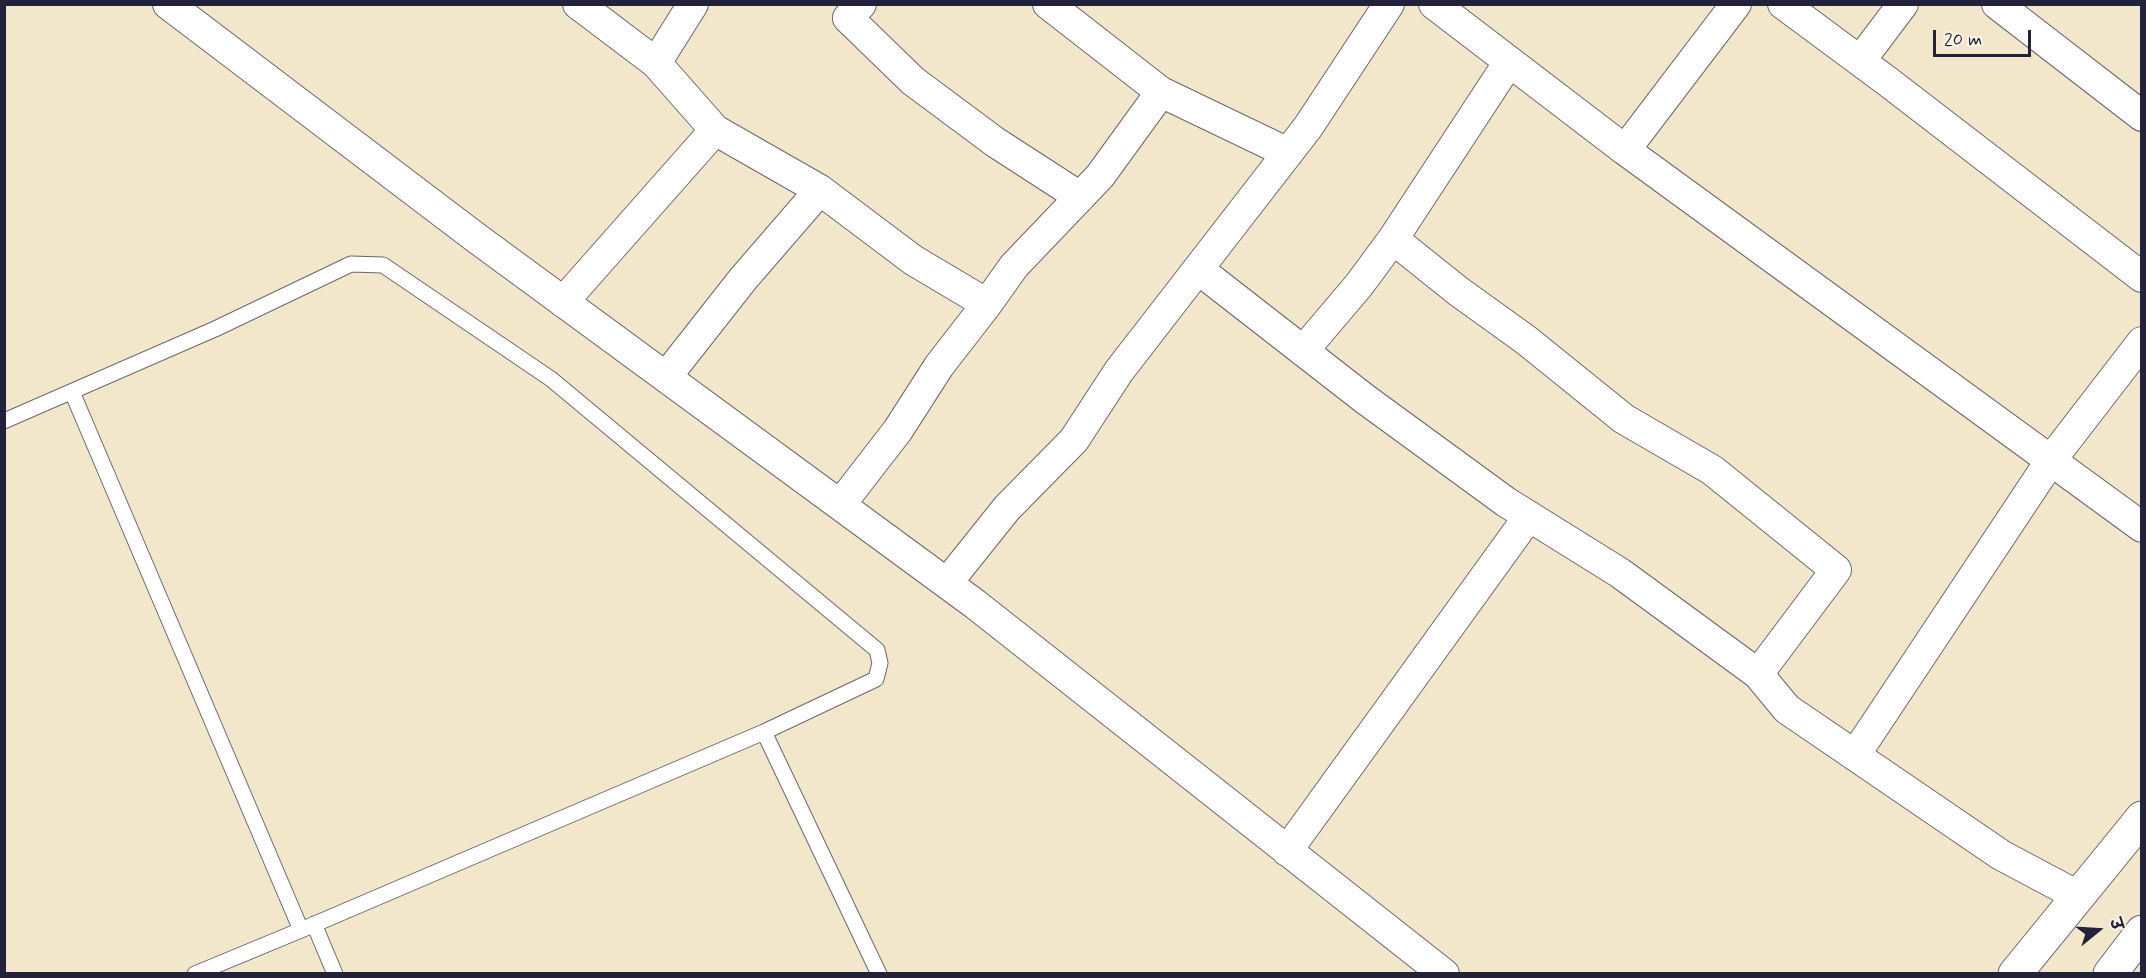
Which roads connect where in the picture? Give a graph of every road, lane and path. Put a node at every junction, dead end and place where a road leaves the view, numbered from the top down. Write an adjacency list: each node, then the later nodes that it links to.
1 (168, 4): 25 (street)
2 (578, 4): 14 (street)
3 (693, 4): 14 (street)
4 (861, 4): 21 (street)
5 (1048, 4): 15 (street)
6 (1389, 4): 19 (street)
7 (1434, 4): 13 (street)
8 (1736, 4): 18 (street)
9 (1783, 4): 12 (street)
10 (1903, 4): 12 (street)
11 (1997, 4): 16 (street)
12 (1860, 61): 24 (street)
13 (1509, 62): 18 (street); 22 (street)
14 (656, 63): 17 (street)
15 (1161, 92): 19 (street); 21 (street)
16 (2142, 116)
17 (714, 130): 20 (street); 25 (street)
18 (1625, 150): 32 (street)
19 (1288, 153): 23 (street)
20 (820, 190): 26 (street); 29 (street)
21 (1080, 197): 26 (street)
22 (1393, 239): 28 (street); 37 (street)
23 (1198, 269): 28 (street); 36 (street)
24 (2142, 277)
25 (563, 302): 29 (street)
26 (987, 304): 33 (street)
27 (2142, 342): 32 (street)
28 (1303, 351): 34 (street)
29 (666, 377): 33 (street)
30 (72, 392): 31 (lane); 38 (lane); 43 (lane)
31 (4, 421)
32 (2051, 460): 35 (street); 39 (street)
33 (840, 505): 36 (street)
34 (1529, 516): 37 (street); 41 (street)
35 (2142, 527)
36 (947, 583): 41 (street)
37 (1758, 674): 39 (street)
38 (764, 732): 43 (lane); 48 (lane)
39 (1855, 755): 42 (street)
40 (2142, 818): 42 (street)
41 (1287, 851): 49 (street)
42 (2078, 896): 45 (street)
43 (308, 927): 46 (lane); 47 (lane)
44 (2142, 932): 50 (street)
45 (2018, 972)
46 (195, 974)
47 (335, 974)
48 (879, 974)
49 (1444, 974)
50 (2109, 974)

